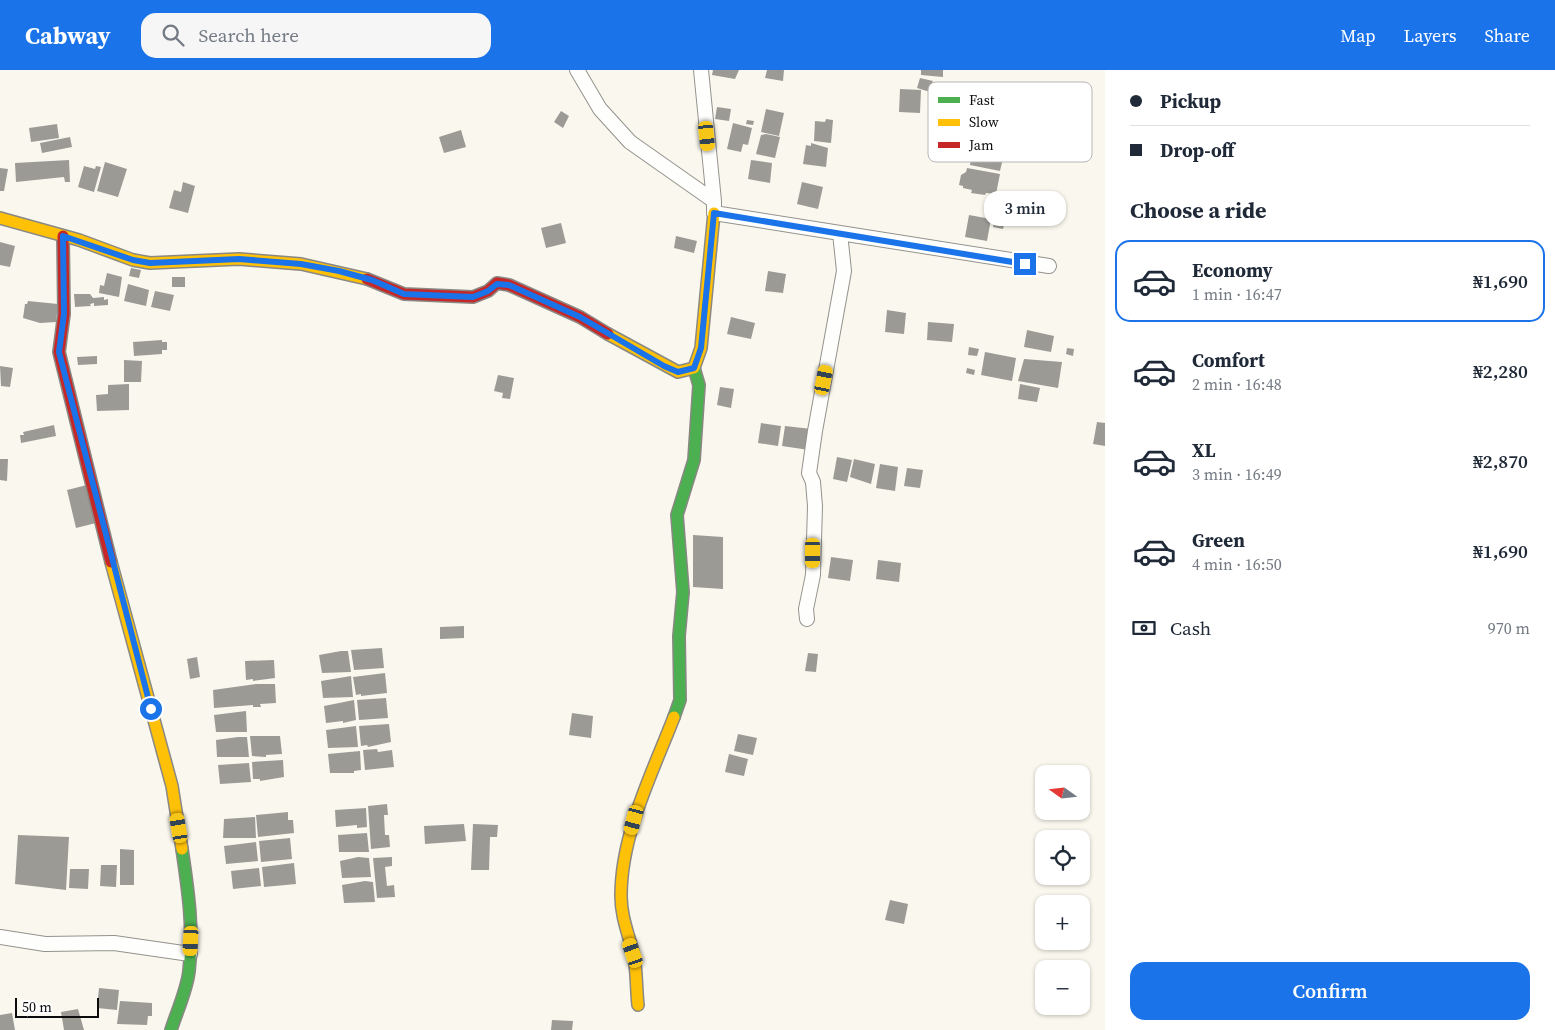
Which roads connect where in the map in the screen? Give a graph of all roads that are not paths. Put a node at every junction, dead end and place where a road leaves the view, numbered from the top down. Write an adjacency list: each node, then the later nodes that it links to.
1 (577, 70): 3 (street)
2 (702, 70): 3 (street)
3 (714, 207): 5 (street); 8 (street)
4 (0, 218): 6 (street)
5 (840, 233): 7 (street); 9 (street)
6 (63, 236): 8 (street); 11 (street)
7 (1049, 266)
8 (694, 368): 12 (street)
9 (807, 619)
10 (0, 937): 11 (street)
11 (190, 954): 13 (street)
12 (638, 1005)
13 (171, 1030)

